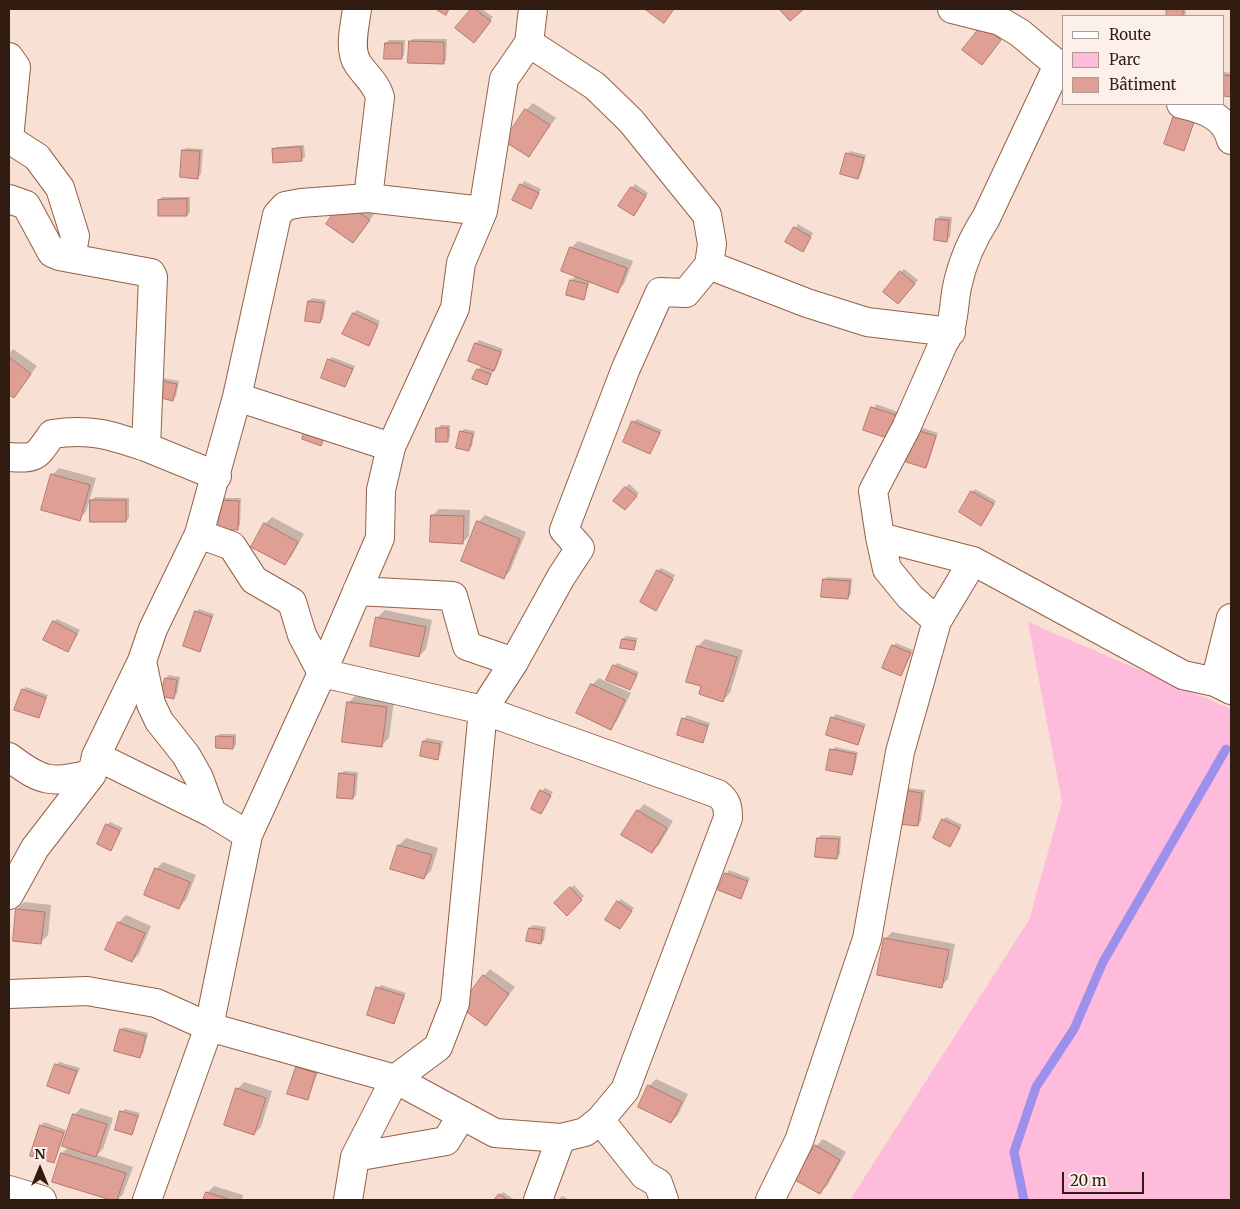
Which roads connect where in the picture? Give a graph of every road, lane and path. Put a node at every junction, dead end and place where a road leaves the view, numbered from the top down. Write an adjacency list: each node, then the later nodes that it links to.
1 (357, 9): 10 (street)
2 (533, 9): 4 (street)
3 (952, 9): 6 (street)
4 (529, 44): 11 (street); 13 (street)
5 (9, 57): 12 (street)
6 (1054, 99): 14 (street)
7 (1185, 105): 8 (street)
8 (1231, 140)
9 (9, 198): 12 (street)
10 (368, 198): 11 (street); 15 (street)
11 (483, 212): 17 (street)
12 (71, 258): 16 (street)
13 (709, 266): 14 (street); 27 (street)
14 (951, 332): 21 (street)
15 (237, 397): 17 (street); 19 (street)
16 (146, 447): 18 (street); 19 (street)
17 (391, 447): 23 (street)
18 (9, 457)
19 (216, 476): 20 (street)
20 (199, 534): 26 (street); 28 (street)
21 (880, 538): 22 (street); 25 (street)
22 (973, 561): 25 (street); 29 (street)
23 (357, 590): 27 (street); 28 (street)
24 (1231, 618): 29 (street)
25 (937, 621): 51 (street)
26 (142, 661): 32 (street); 33 (street)
27 (514, 662): 30 (street)
28 (322, 673): 30 (street); 34 (street)
29 (1223, 686)
30 (483, 710): 38 (street); 40 (street)
31 (9, 757): 32 (street)
32 (94, 765): 33 (street); 35 (street)
33 (212, 813): 34 (street)
34 (248, 835): 37 (street)
35 (9, 895)
36 (9, 994): 37 (street)
37 (209, 1027): 38 (street); 47 (street)
38 (395, 1079): 39 (street); 44 (street)
39 (462, 1115): 41 (street); 43 (street)
40 (600, 1120): 42 (street); 50 (street)
41 (496, 1133): 42 (street); 43 (street)
42 (561, 1138): 49 (street)
43 (446, 1141): 44 (street)
44 (355, 1157): 48 (street)
45 (9, 1190): 46 (street)
46 (42, 1200)
47 (146, 1200)
48 (348, 1200)
49 (538, 1200)
50 (664, 1200)
51 (770, 1200)

